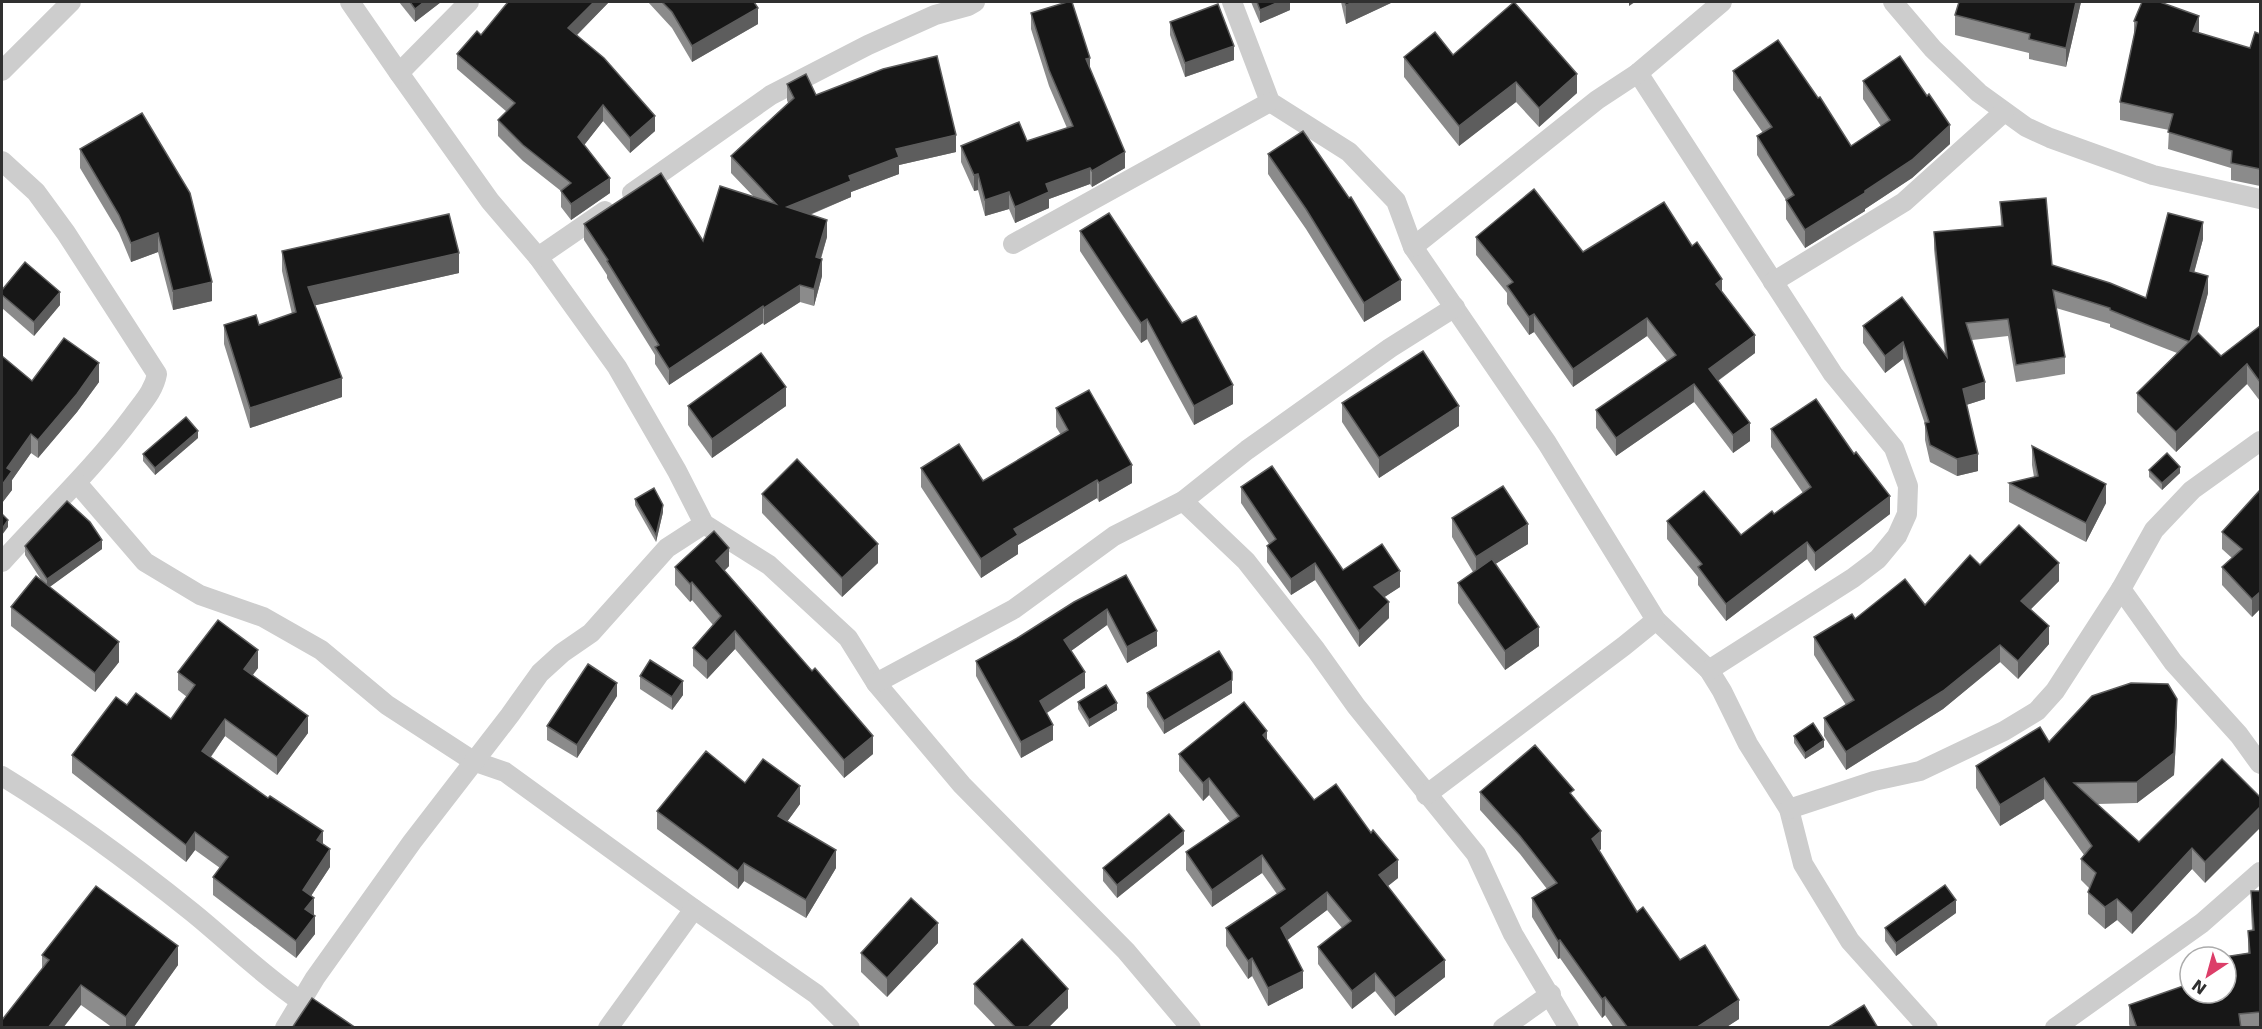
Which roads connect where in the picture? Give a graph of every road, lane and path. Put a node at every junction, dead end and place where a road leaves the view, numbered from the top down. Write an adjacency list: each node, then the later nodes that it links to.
1 (71, 2): 8 (street)
2 (350, 2): 9 (street)
3 (469, 2): 9 (street)
4 (1232, 2): 11 (street)
5 (1722, 2): 10 (street)
6 (1893, 2): 12 (street)
7 (970, 3): 17 (street)
8 (2, 71)
9 (399, 73): 17 (street)
10 (1638, 73): 16 (street); 18 (street)
11 (1270, 102): 15 (street); 16 (street)
12 (2004, 112): 14 (street); 18 (street)
13 (2, 161): 21 (street)
14 (2260, 199)
15 (1013, 244)
16 (1413, 247): 19 (street)
17 (538, 257): 23 (street)
18 (1773, 282): 27 (street)
19 (1455, 307): 22 (street); 26 (street)
20 (2260, 441): 25 (street)
21 (76, 483): 24 (street); 29 (street)
22 (1183, 501): 28 (street); 32 (street)
23 (704, 524): 28 (street); 29 (street)
24 (2, 562)
25 (2121, 589): 30 (street); 33 (street)
26 (1656, 620): 27 (street); 32 (street)
27 (1708, 670): 33 (street)
28 (876, 683): 41 (street)
29 (473, 761): 35 (street); 37 (street)
30 (2260, 764)
31 (2, 776): 37 (street)
32 (1426, 795): 36 (street)
33 (1789, 809): 44 (street)
34 (2260, 872): 45 (street)
35 (694, 909): 39 (street); 40 (street)
36 (1551, 994): 42 (street); 43 (street)
37 (302, 1002): 38 (street)
38 (285, 1028)
39 (608, 1028)
40 (850, 1028)
41 (1191, 1028)
42 (1503, 1028)
43 (1569, 1028)
44 (1928, 1028)
45 (2055, 1028)

